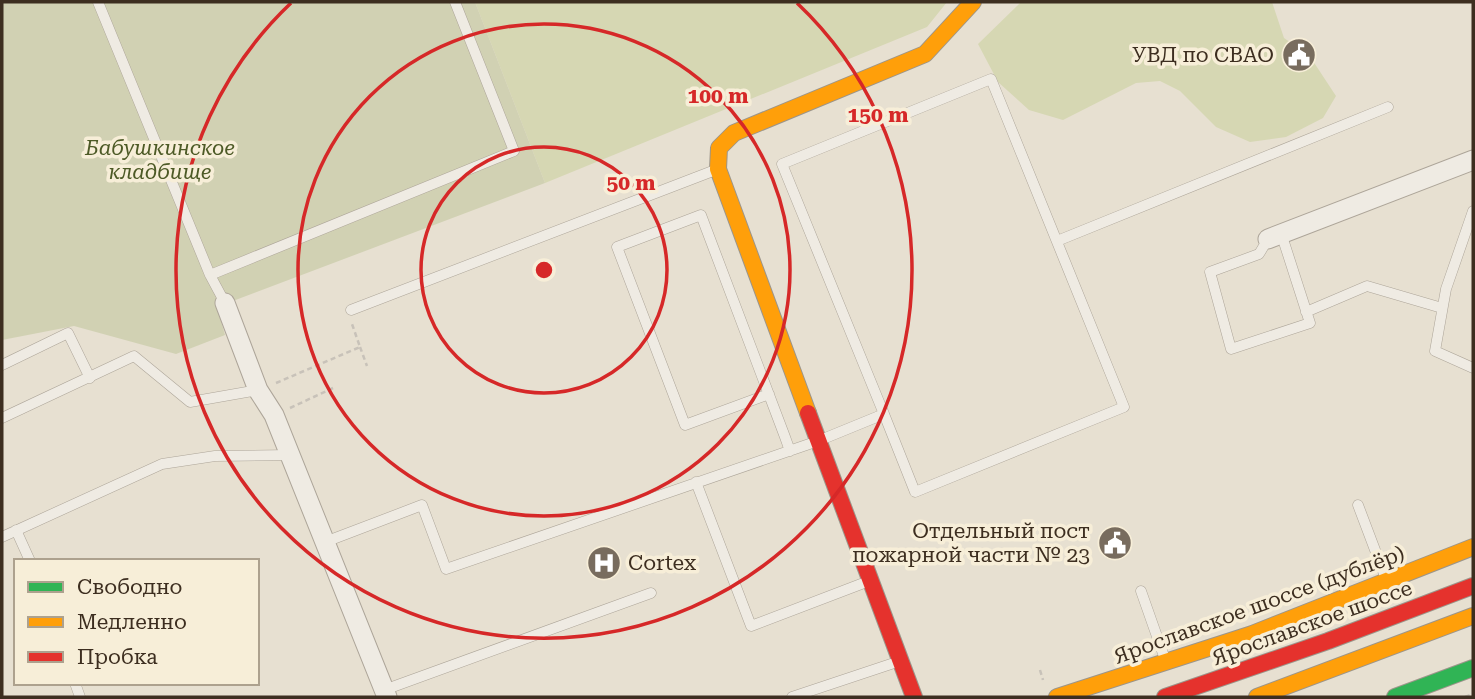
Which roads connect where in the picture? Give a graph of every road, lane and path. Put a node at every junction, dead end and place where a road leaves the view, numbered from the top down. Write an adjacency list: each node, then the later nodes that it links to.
1 (98, 2): 10 (lane)
2 (455, 2): 10 (lane)
3 (973, 2): 6 (street)
4 (1388, 107): 9 (lane)
5 (1473, 160): 8 (street)
6 (718, 169): 13 (lane); 26 (street)
7 (1473, 211): 12 (lane)
8 (1275, 236): 14 (lane); 14 (lane)
9 (1057, 241): 23 (lane); 23 (lane)
10 (210, 275): 11 (lane)
11 (225, 303): 21 (street)
12 (1442, 308): 14 (lane); 18 (lane)
13 (351, 310): 15 (path)
14 (1306, 312)
15 (360, 348): 17 (path); 21 (path)
16 (2, 365): 19 (lane)
17 (367, 366)
18 (1473, 369)
19 (90, 378): 21 (lane); 25 (lane)
20 (333, 388): 24 (path)
21 (258, 390): 24 (street)
22 (769, 394): 22 (lane); 27 (lane)
23 (884, 414): 26 (lane)
24 (274, 415): 28 (street)
25 (2, 418)
26 (818, 441): 27 (lane); 36 (street)
27 (790, 451): 29 (lane)
28 (290, 455): 31 (lane); 33 (street)
29 (696, 482): 33 (lane); 36 (lane)
30 (1358, 505): 37 (lane)
31 (16, 530): 32 (lane); 35 (lane)
32 (2, 537)
33 (325, 542): 47 (street)
34 (1473, 547): 37 (street, Ярославское шоссе (дублёр))
35 (29, 559)
36 (871, 581): 44 (street)
37 (1387, 583): 43 (street, Ярославское шоссе (дублёр))
38 (1473, 586): 42 (street, Ярославское шоссе)
39 (1141, 591): 45 (lane)
40 (651, 593): 47 (lane)
41 (1473, 616): 53 (street)
42 (1373, 624): 43 (street); 52 (street, Ярославское шоссе)
43 (1252, 634): 45 (street, Ярославское шоссе (дублёр))
44 (901, 660): 49 (lane); 50 (street)
45 (1166, 662): 51 (street, Ярославское шоссе (дублёр))
46 (1473, 668): 54 (street)
47 (386, 694)
48 (1473, 694): 55 (path)
49 (792, 697)
50 (914, 697)
51 (1057, 697)
52 (1165, 697)
53 (1257, 697)
54 (1395, 697)
55 (1465, 697)

